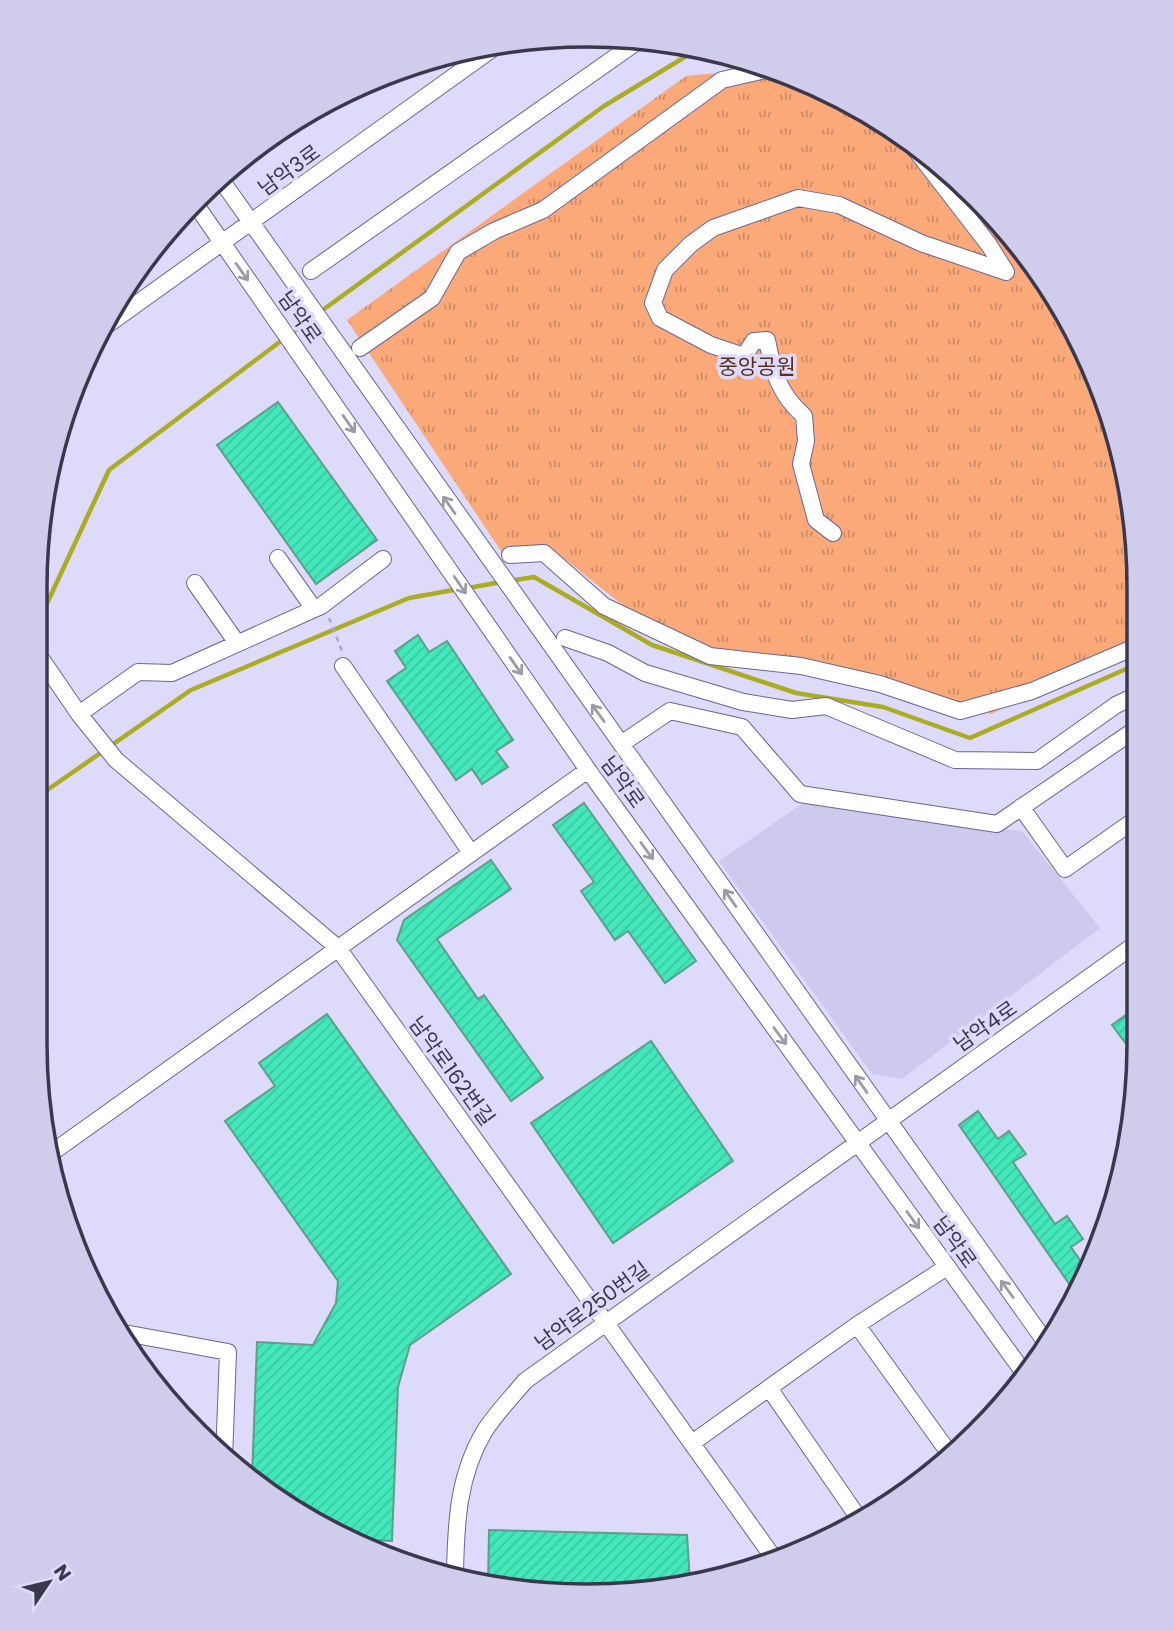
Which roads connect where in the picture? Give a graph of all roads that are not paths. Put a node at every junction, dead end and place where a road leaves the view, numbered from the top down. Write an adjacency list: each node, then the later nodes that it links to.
1 (627, 49): 9 (street)
2 (478, 59): 7 (street, 남악3로)
3 (751, 73): 11 (street)
4 (931, 172): 12 (street)
5 (225, 186): 7 (street, 남악로)
6 (200, 211): 8 (street, 남악로)
7 (251, 222): 8 (street, 남악3로); 26 (street, 남악로, one-way to 7)
8 (223, 243): 10 (street, 남악3로); 27 (street, 남악로, one-way to 27)
9 (311, 271)
10 (121, 315)
11 (360, 348)
12 (832, 533)
13 (510, 555): 20 (street)
14 (278, 558): 17 (street)
15 (383, 559): 17 (street)
16 (195, 583): 19 (street)
17 (320, 610): 19 (street)
18 (565, 638): 23 (street)
19 (237, 643): 24 (street)
20 (1127, 650)
21 (343, 666): 30 (street)
22 (47, 667): 24 (street, 남악로162번길)
23 (1127, 700)
24 (83, 718): 31 (street, 남악로162번길)
25 (1127, 735): 28 (street)
26 (621, 744): 28 (street); 33 (street, 남악로, one-way to 26)
27 (588, 770): 30 (street); 34 (street, 남악로, one-way to 34)
28 (1021, 807): 29 (street)
29 (1127, 825)
30 (471, 853): 31 (street)
31 (338, 948): 35 (street); 37 (street, 남악로162번길)
32 (1127, 950): 33 (street, 남악4로)
33 (888, 1121): 34 (street, 남악4로); 40 (street, 남악로, one-way to 33)
34 (857, 1143): 36 (street, 남악로, one-way to 36); 37 (street, 남악로250번길)
35 (58, 1148)
36 (947, 1267): 38 (street); 41 (street, 남악로)
37 (605, 1322): 43 (street, 남악로162번길); 48 (street, 남악로250번길)
38 (858, 1325): 42 (street); 45 (street)
39 (132, 1334): 44 (street)
40 (1041, 1336)
41 (1020, 1367)
42 (769, 1388): 43 (street); 46 (street)
43 (692, 1443): 47 (street, 남악로162번길)
44 (225, 1444)
45 (945, 1448)
46 (855, 1512)
47 (769, 1552)
48 (455, 1567)

